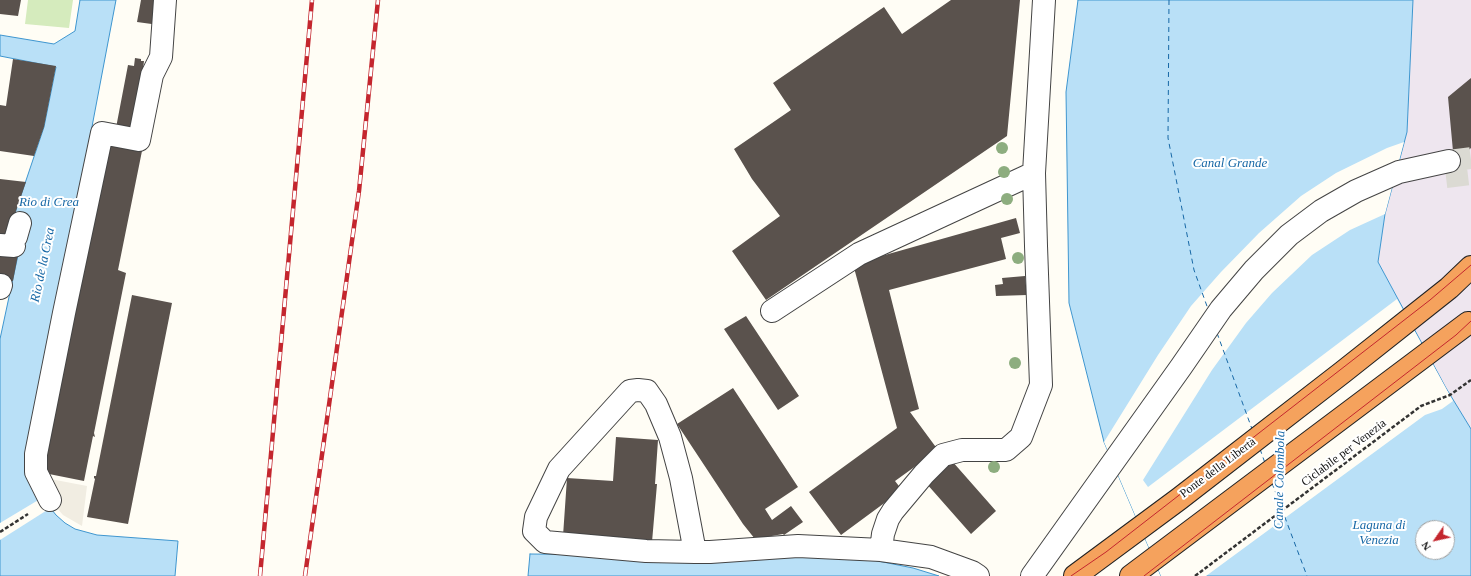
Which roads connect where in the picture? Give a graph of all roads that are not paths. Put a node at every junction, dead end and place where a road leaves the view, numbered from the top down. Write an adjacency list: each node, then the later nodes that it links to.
1 (165, 0): 8 (street)
2 (1044, 0): 4 (street)
3 (1447, 169): 13 (street)
4 (1034, 173): 6 (street); 9 (street)
5 (1471, 267): 14 (highway, Ponte della Libertà)
6 (772, 311)
7 (1465, 327): 11 (highway)
8 (50, 500)
9 (881, 550): 10 (street); 12 (street)
10 (695, 552): 10 (street)
11 (1136, 572)
12 (978, 576)
13 (1032, 576)
14 (1075, 576)

